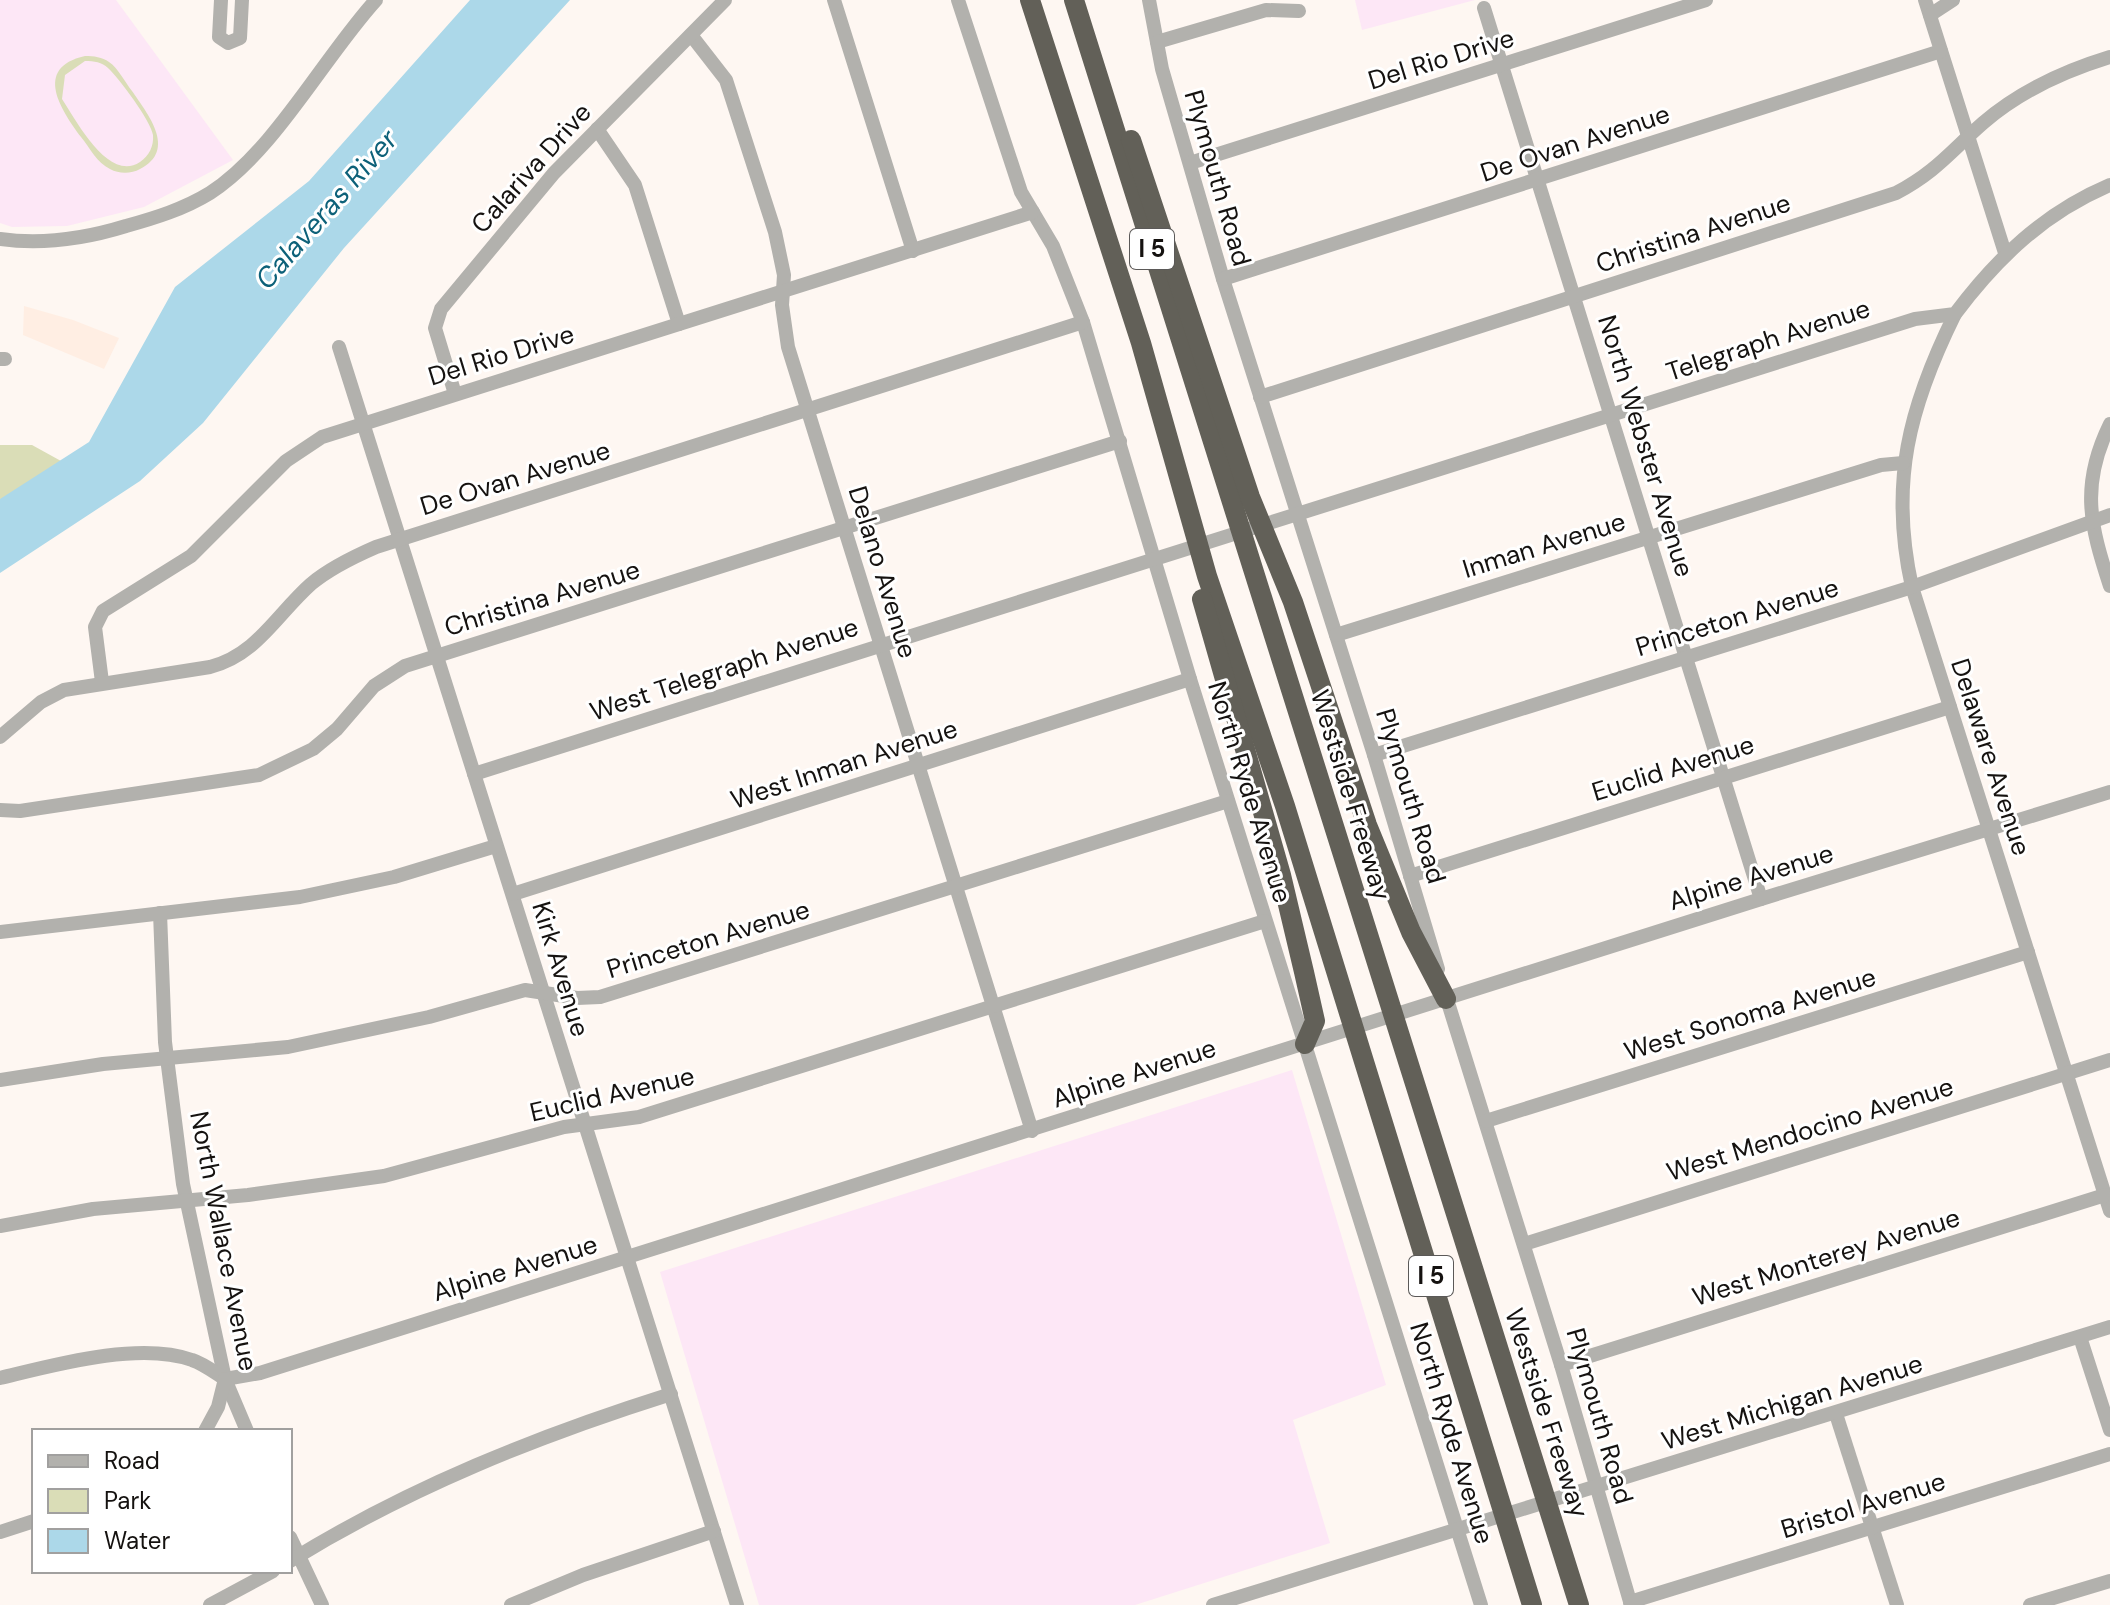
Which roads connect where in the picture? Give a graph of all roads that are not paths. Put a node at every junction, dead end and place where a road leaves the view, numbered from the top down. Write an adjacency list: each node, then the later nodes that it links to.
1 (221, 0): 2 (street)
2 (242, 0)
3 (376, 0): 27 (street)
4 (725, 0): 16 (street, Calariva Drive)
5 (834, 0): 28 (street)
6 (958, 0): 26 (street, North Ryde Avenue)
7 (1030, 0): 54 (highway, I 5)
8 (1077, 0): 45 (highway)
9 (1149, 0): 17 (street, Plymouth Road)
10 (1706, 0): 20 (street, Del Rio Drive)
11 (1925, 0): 15 (street)
12 (1953, 0): 15 (street)
13 (1484, 8): 20 (street, North Webster Avenue)
14 (1299, 11): 17 (street)
15 (1930, 15): 18 (street)
16 (691, 35): 21 (street, Calariva Drive); 31 (street, Delano Avenue)
17 (1157, 42): 23 (street, Plymouth Road)
18 (1941, 51): 22 (street); 24 (street, De Ovan Avenue)
19 (2110, 57): 22 (street, Christina Avenue)
20 (1502, 65): 23 (street, Del Rio Drive); 24 (street, North Webster Avenue)
21 (597, 129): 35 (street); 37 (street, Calariva Drive)
22 (1969, 137): 29 (street); 32 (street, Christina Avenue)
23 (1190, 163): 30 (street, Plymouth Road)
24 (1538, 181): 30 (street, De Ovan Avenue); 32 (street, North Webster Avenue)
25 (2110, 185): 29 (street)
26 (1033, 212): 28 (street, Del Rio Drive); 34 (street, North Ryde Avenue)
27 (0, 239)
28 (913, 251): 31 (street, Del Rio Drive)
29 (2005, 253): 33 (street)
30 (1223, 279): 38 (street, Plymouth Road)
31 (783, 291): 35 (street, Del Rio Drive); 39 (street, Delano Avenue)
32 (1574, 297): 38 (street, Christina Avenue); 40 (street, North Webster Avenue)
33 (1955, 314): 40 (street, Telegraph Avenue); 44 (street, Delaware Avenue)
34 (1083, 322): 39 (street, De Ovan Avenue); 43 (street, North Ryde Avenue)
35 (679, 324): 37 (street, Del Rio Drive)
36 (339, 347): 41 (street, Kirk Avenue)
37 (455, 394): 41 (street, Del Rio Drive)
38 (1260, 397): 46 (street, Plymouth Road)
39 (808, 412): 50 (street, Delano Avenue); 52 (street, De Ovan Avenue)
40 (1611, 415): 46 (street, Telegraph Avenue); 51 (street, North Webster Avenue)
41 (363, 422): 52 (street, Kirk Avenue); 62 (street, Del Rio Drive)
42 (2110, 424): 48 (street)
43 (1120, 441): 50 (street, Christina Avenue); 53 (street, North Ryde Avenue)
44 (1903, 463): 51 (street, Inman Avenue); 56 (street, Delaware Avenue)
45 (1240, 498): 83 (highway); 127 (highway, Westside Freeway / I 5)
46 (1297, 512): 49 (street, Telegraph Avenue); 57 (street, Plymouth Road)
47 (2110, 515): 48 (street, Princeton Avenue)
48 (2090, 521): 55 (street); 56 (street, Princeton Avenue)
49 (1264, 522): 53 (street, West Telegraph Avenue)
50 (844, 528): 58 (street, Delano Avenue); 59 (street, Christina Avenue)
51 (1650, 538): 57 (street, Inman Avenue); 60 (street, North Webster Avenue)
52 (400, 539): 59 (street, Kirk Avenue); 62 (street, De Ovan Avenue)
53 (1154, 559): 58 (street, West Telegraph Avenue); 61 (street, North Ryde Avenue)
54 (1202, 575): 85 (highway); 126 (highway, I 5)
55 (2110, 586)
56 (1912, 587): 60 (street, Princeton Avenue); 63 (street, Delaware Avenue)
57 (1336, 635): 65 (street, Plymouth Road)
58 (881, 645): 66 (street, Delano Avenue); 67 (street, West Telegraph Avenue)
59 (437, 656): 67 (street, Kirk Avenue); 71 (street, Christina Avenue)
60 (1687, 658): 65 (street, Princeton Avenue); 68 (street, North Webster Avenue)
61 (1190, 679): 66 (street, West Inman Avenue); 70 (street, North Ryde Avenue)
62 (102, 682): 64 (street, De Ovan Avenue)
63 (1950, 707): 68 (street, Euclid Avenue); 72 (street, Delaware Avenue)
64 (0, 737)
65 (1374, 755): 74 (street, Plymouth Road)
66 (918, 766): 75 (street, Delano Avenue); 76 (street, West Inman Avenue)
67 (474, 774): 73 (street, Kirk Avenue)
68 (1724, 777): 74 (street, Euclid Avenue); 77 (street, North Webster Avenue)
69 (2110, 792): 72 (street, Alpine Avenue)
70 (1228, 801): 75 (street, Princeton Avenue); 79 (street, North Ryde Avenue)
71 (0, 810)
72 (1990, 830): 77 (street, Alpine Avenue); 81 (street, Delaware Avenue)
73 (496, 846): 76 (street, Kirk Avenue); 78 (street)
74 (1410, 876): 83 (street, Plymouth Road)
75 (956, 887): 82 (street, Princeton Avenue); 84 (street, Delano Avenue)
76 (513, 894): 82 (street, Kirk Avenue)
77 (1761, 899): 83 (street, Alpine Avenue)
78 (160, 913): 80 (street); 86 (street, North Wallace Avenue)
79 (1265, 921): 84 (street, Euclid Avenue); 85 (street, North Ryde Avenue)
80 (0, 932)
81 (2028, 952): 88 (street, Delaware Avenue); 90 (street, West Sonoma Avenue)
82 (543, 992): 86 (street, Princeton Avenue); 91 (street, Kirk Avenue)
83 (1446, 999): 85 (street, Alpine Avenue); 90 (street, Plymouth Road)
84 (992, 1007): 91 (street, Euclid Avenue); 92 (street, Delano Avenue)
85 (1305, 1044): 92 (street, Alpine Avenue); 113 (street, North Ryde Avenue)
86 (167, 1059): 89 (street, Princeton Avenue); 94 (street, North Wallace Avenue)
87 (2110, 1060): 88 (street, West Mendocino Avenue)
88 (2066, 1074): 93 (street, Delaware Avenue); 97 (street, West Mendocino Avenue)
89 (0, 1080)
90 (1486, 1121): 97 (street, Plymouth Road)
91 (585, 1126): 94 (street, Euclid Avenue); 98 (street, Kirk Avenue)
92 (1032, 1131): 98 (street, Alpine Avenue)
93 (2105, 1195): 95 (street, Delaware Avenue); 101 (street, West Monterey Avenue)
94 (187, 1201): 96 (street, Euclid Avenue); 103 (street, North Wallace Avenue)
95 (2110, 1211)
96 (0, 1226)
97 (1524, 1244): 101 (street, Plymouth Road)
98 (628, 1258): 103 (street, Alpine Avenue); 104 (street, Kirk Avenue)
99 (2110, 1327): 100 (street, West Michigan Avenue)
100 (2080, 1337): 105 (street, West Michigan Avenue); 108 (street)
101 (1561, 1365): 110 (street, Plymouth Road)
102 (0, 1378): 103 (street)
103 (225, 1379): 106 (street); 107 (street, North Wallace Avenue)
104 (671, 1394): 114 (street, Kirk Avenue); 116 (street)
105 (1836, 1414): 110 (street, West Michigan Avenue); 112 (street)
106 (206, 1429)
107 (246, 1429)
108 (2110, 1430)
109 (2110, 1454): 112 (street, Bristol Avenue)
110 (1596, 1488): 113 (street, West Michigan Avenue); 119 (street, Plymouth Road)
111 (32, 1522): 115 (street)
112 (1872, 1527): 119 (street, Bristol Avenue); 128 (street)
113 (1457, 1529): 124 (street, West Michigan Avenue); 125 (street, North Ryde Avenue)
114 (714, 1531): 122 (street); 123 (street, Kirk Avenue)
115 (0, 1532)
116 (294, 1558): 121 (street)
117 (269, 1573): 120 (street)
118 (2110, 1581): 129 (street)
119 (1630, 1603)
120 (210, 1605)
121 (322, 1605)
122 (511, 1605)
123 (737, 1605)
124 (1213, 1605)
125 (1481, 1605)
126 (1532, 1605)
127 (1579, 1605)
128 (1897, 1605)
129 (2030, 1605)

